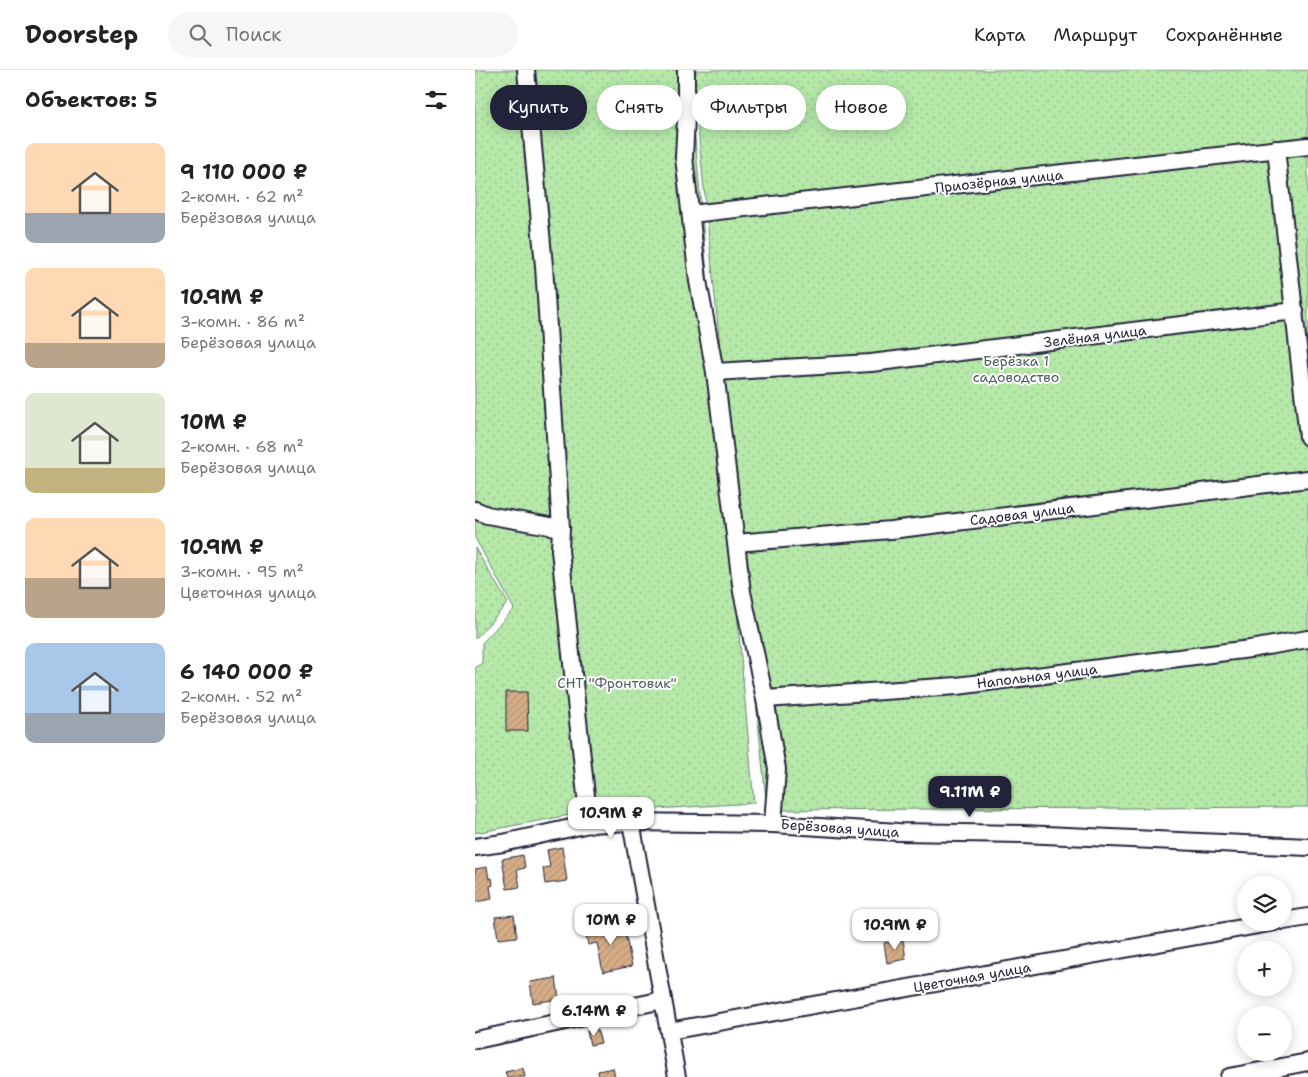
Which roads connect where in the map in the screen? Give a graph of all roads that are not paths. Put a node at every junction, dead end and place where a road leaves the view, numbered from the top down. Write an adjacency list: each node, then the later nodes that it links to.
1 (526, 70): 11 (street)
2 (686, 70): 5 (street)
3 (1308, 146): 4 (street, Приозёрная улица)
4 (1276, 149): 5 (street, Приозёрная улица); 6 (street)
5 (691, 214): 7 (street)
6 (1295, 311): 7 (street, Зелёная улица); 8 (street)
7 (715, 372): 12 (street)
8 (1308, 437)
9 (1308, 479): 12 (street, Садовая улица)
10 (475, 510): 11 (street)
11 (561, 528): 16 (street)
12 (736, 543): 14 (street)
13 (1308, 639): 14 (street, Напольная улица)
14 (765, 699): 17 (street)
15 (631, 822): 16 (street, Берёзовая улица); 17 (street, Берёзовая улица); 23 (street)
16 (589, 824): 18 (street, Берёзовая улица)
17 (773, 824): 19 (street, Берёзовая улица)
18 (475, 847)
19 (1308, 847)
20 (1308, 917): 21 (street)
21 (1292, 920)
22 (1237, 929): 24 (street, Цветочная улица)
23 (663, 1000): 24 (street); 25 (street)
24 (669, 1031): 27 (street)
25 (476, 1040)
26 (1308, 1062): 28 (street)
27 (677, 1077)
28 (1229, 1077)

